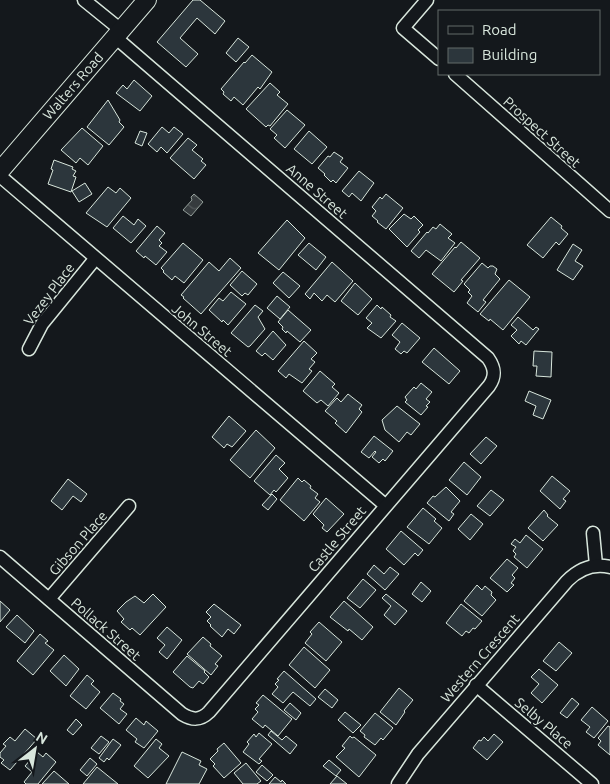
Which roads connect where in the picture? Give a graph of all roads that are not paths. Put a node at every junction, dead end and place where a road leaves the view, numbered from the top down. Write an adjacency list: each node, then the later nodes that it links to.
1 (84, 0): 4 (street, Anne Street)
2 (147, 0): 4 (main road, Walters Road)
3 (426, 0): 5 (street)
4 (118, 34): 7 (main road, Walters Road); 12 (street, Anne Street)
5 (438, 58)
6 (456, 75): 9 (street, Prospect Street)
7 (0, 171)
8 (0, 176): 10 (street, John Street)
9 (610, 211)
10 (96, 259): 11 (street, Vezey Place); 13 (street, John Street)
11 (29, 350)
12 (494, 372): 13 (street, Castle Street)
13 (385, 505): 21 (street, Castle Street)
14 (129, 506): 19 (street, Gibson Place)
15 (593, 533): 17 (street)
16 (0, 557): 19 (street, Pollack Street)
17 (596, 565): 18 (street); 20 (street, Western Crescent)
18 (610, 567)
19 (49, 599): 21 (street, Pollack Street)
20 (476, 685): 22 (street, Western Crescent); 23 (street, Selby Place)
21 (195, 720)
22 (398, 784)
23 (592, 784)

